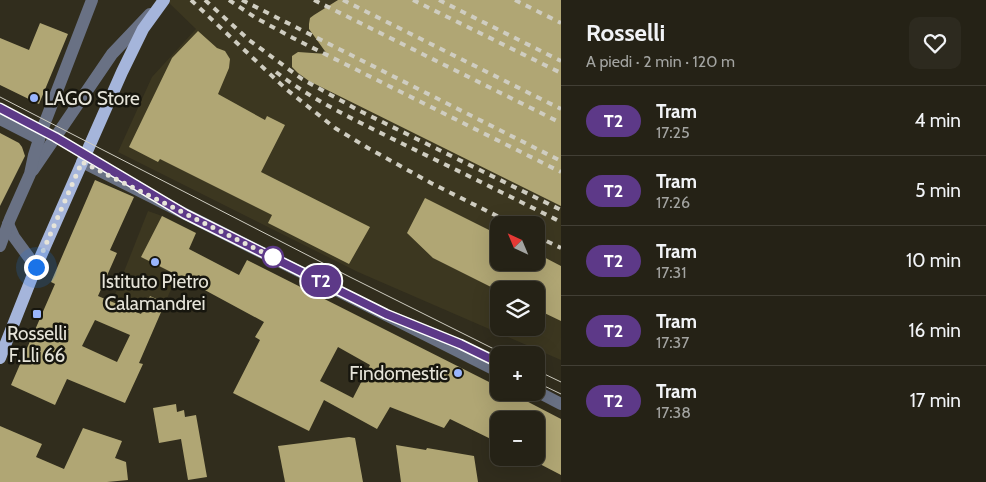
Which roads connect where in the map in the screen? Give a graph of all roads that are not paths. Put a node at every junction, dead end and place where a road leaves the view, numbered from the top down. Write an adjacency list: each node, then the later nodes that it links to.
1 (92, 0): 4 (street)
2 (162, 2): 5 (main road); 6 (street)
3 (0, 120): 4 (street)
4 (39, 139): 6 (street)
5 (82, 162): 9 (main road); 11 (street)
6 (30, 174): 7 (street)
7 (8, 224): 8 (street); 9 (street)
8 (0, 246)
9 (36, 267): 10 (main road)
10 (0, 358)
11 (490, 367)
12 (545, 396): 13 (street)
13 (561, 404)

